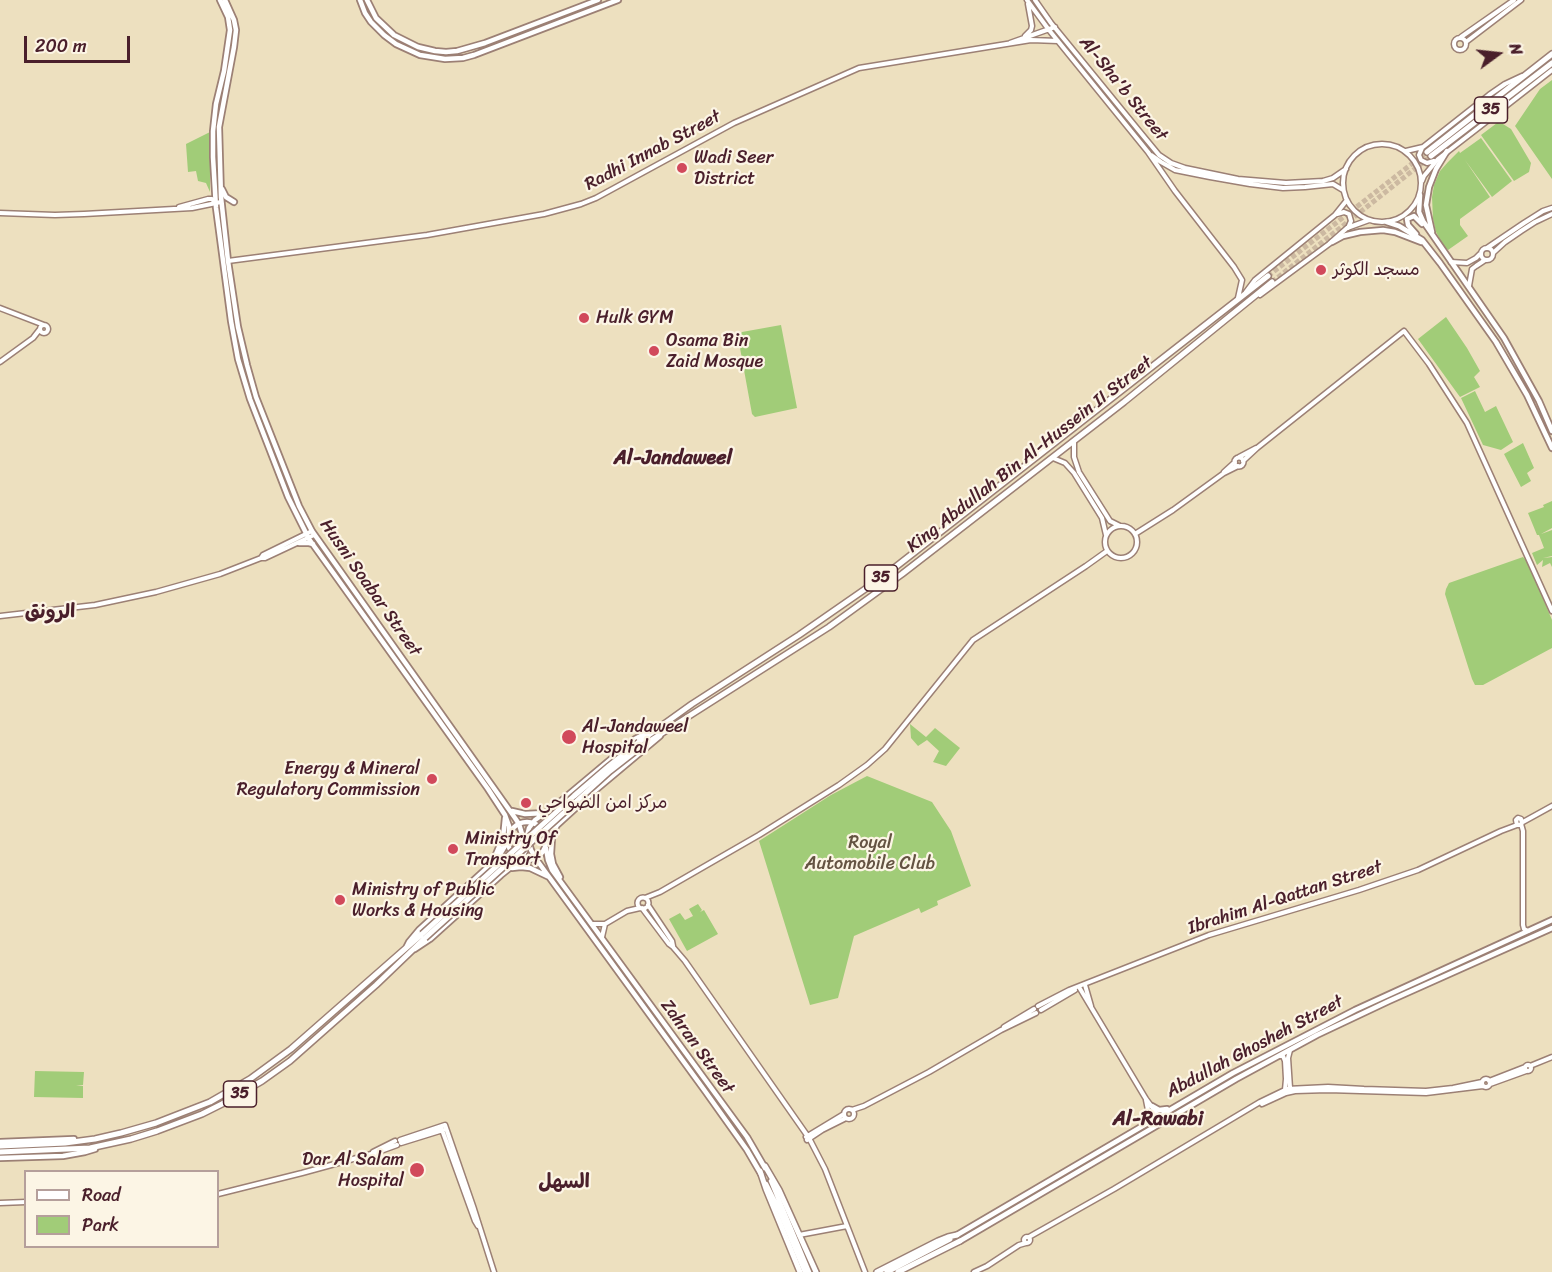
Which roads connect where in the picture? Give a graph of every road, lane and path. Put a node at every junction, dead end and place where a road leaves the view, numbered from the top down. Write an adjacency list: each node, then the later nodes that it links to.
1 (220, 0): 11 (main road)
2 (225, 0): 11 (main road)
3 (360, 0): 6 (main road)
4 (367, 0): 5 (main road)
5 (598, 0)
6 (618, 0)
7 (1028, 0): 13 (street, Al-Sha'b Street); 14 (street)
8 (1035, 0): 12 (street, Al-Sha'b Street)
9 (1514, 0): 15 (street)
10 (1521, 0): 17 (street)
11 (232, 24): 33 (main road); 37 (main road)
12 (1055, 27): 13 (street, Radhi Innab Street); 23 (street, Al-Sha'b Street)
13 (1049, 30): 14 (street, Radhi Innab Street); 16 (street, Al-Sha'b Street)
14 (1024, 37): 18 (street, Radhi Innab Street)
15 (1461, 38): 17 (street); 17 (street)
16 (1058, 41): 18 (street, Radhi Innab Street); 24 (street, Al-Sha'b Street)
17 (1466, 42)
18 (1009, 43): 54 (street, Radhi Innab Street)
19 (1552, 54): 29 (highway, 35)
20 (1552, 63): 22 (highway, 35)
21 (1552, 70): 22 (street)
22 (1533, 81): 25 (highway); 29 (highway, 35)
23 (1112, 96): 24 (street); 31 (street, Al-Sha'b Street)
24 (1106, 100): 28 (street, Al-Sha'b Street)
25 (1498, 112): 27 (street)
26 (1405, 151): 29 (street); 31 (street); 32 (street)
27 (1447, 151): 30 (street); 46 (main road)
28 (1148, 152): 34 (street, Al-Sha'b Street); 60 (street, Al-Sha'b Street)
29 (1427, 152): 30 (street)
30 (1438, 159): 32 (street)
31 (1346, 169): 34 (street)
32 (1421, 182): 35 (street)
33 (220, 185): 37 (main road); 38 (main road)
34 (1344, 190): 36 (street)
35 (1420, 195): 44 (street); 46 (main road)
36 (1347, 200): 42 (street); 43 (street)
37 (218, 202): 40 (street); 54 (main road, Husni Soabar Street); 62 (main road, Husni Soabar Street)
38 (234, 202)
39 (1552, 208): 49 (street)
40 (0, 213)
41 (1552, 214): 52 (street)
42 (1335, 215): 45 (street); 59 (street)
43 (1374, 221): 44 (street); 45 (street)
44 (1387, 222): 48 (main road)
45 (1347, 228): 47 (street)
46 (1434, 237): 50 (main road)
47 (1332, 242): 48 (main road); 61 (street)
48 (1423, 242): 50 (main road); 67 (main road)
49 (1487, 248): 51 (street); 52 (street)
50 (1442, 250): 55 (main road)
51 (1481, 253): 53 (street); 55 (street)
52 (1493, 253): 53 (street)
53 (1485, 260): 58 (street)
54 (228, 261): 62 (main road, Husni Soabar Street)
55 (1451, 262): 58 (main road)
56 (1268, 276): 59 (highway, King Abdullah Bin Al-Hussein II Street / 35)
57 (1272, 282): 61 (highway, King Abdullah Bin Al-Hussein II Street / 35)
58 (1469, 287): 65 (main road)
59 (1246, 293): 60 (highway, King Abdullah Bin Al-Hussein II Street / 35)
60 (1238, 299): 82 (highway, King Abdullah Bin Al-Hussein II Street / 35)
61 (1251, 299): 66 (highway, King Abdullah Bin Al-Hussein II Street / 35)
62 (231, 303): 73 (main road, Husni Soabar Street)
63 (0, 308): 64 (street)
64 (0, 362)
65 (1552, 431)
66 (1074, 441): 68 (highway, King Abdullah Bin Al-Hussein II Street / 35); 71 (street)
67 (1552, 448)
68 (1052, 458): 74 (street); 82 (highway, King Abdullah Bin Al-Hussein II Street / 35)
69 (1241, 459): 70 (street); 70 (street); 79 (street)
70 (1236, 464): 72 (street)
71 (1121, 526): 72 (street); 74 (street)
72 (1135, 534): 77 (street)
73 (310, 535): 75 (street); 76 (main road, Husni Soabar Street); 78 (street); 81 (main road, Husni Soabar Street)
74 (1106, 536): 77 (street)
75 (299, 543): 76 (main road); 78 (street)
76 (313, 544): 81 (main road, Husni Soabar Street)
77 (1107, 551): 100 (street)
78 (261, 558): 80 (street)
79 (1552, 610)
80 (0, 616)
81 (413, 678): 84 (main road, Husni Soabar Street); 86 (main road, Husni Soabar Street)
82 (661, 729): 85 (main road); 90 (main road); 113 (highway, King Abdullah Bin Al-Hussein II Street / 35, bridge)
83 (1552, 806): 88 (street, Ibrahim Al-Qattan Street)
84 (510, 811): 85 (main road); 89 (main road, Husni Soabar Street)
85 (547, 812): 87 (main road); 90 (main road)
86 (505, 815): 91 (main road, Husni Soabar Street); 96 (main road)
87 (532, 823): 89 (main road); 92 (main road, Zahran Street); 94 (main road)
88 (1519, 823): 110 (street); 114 (street, Ibrahim Al-Qattan Street)
89 (519, 824): 91 (main road); 95 (main road, Husni Soabar Street)
90 (557, 825): 92 (main road); 99 (main road)
91 (509, 838): 93 (main road); 95 (main road)
92 (546, 845): 94 (main road); 99 (main road, Zahran Street)
93 (496, 859): 96 (main road); 97 (main road)
94 (536, 859): 95 (main road); 98 (main road, Zahran Street)
95 (521, 860): 97 (main road)
96 (491, 864): 113 (main road)
97 (508, 870): 98 (main road); 113 (main road)
98 (552, 879): 134 (main road, Zahran Street)
99 (566, 890): 107 (main road, Zahran Street)
100 (660, 892): 101 (street); 103 (street)
101 (645, 898): 102 (street); 103 (street)
102 (638, 900): 104 (street); 105 (street)
103 (648, 904): 104 (street); 112 (street)
104 (641, 908): 105 (street); 112 (street)
105 (627, 911): 108 (street)
106 (1552, 920): 110 (main road, Abdullah Ghosheh Street)
107 (592, 924): 108 (street); 111 (main road, Zahran Street)
108 (605, 924): 111 (street)
109 (1552, 928): 117 (main road, Abdullah Ghosheh Street)
110 (1528, 931): 123 (main road, Abdullah Ghosheh Street)
111 (602, 938): 134 (main road, Zahran Street)
112 (673, 947): 129 (street)
113 (409, 950): 130 (highway, King Abdullah Bin Al-Hussein II Street / 35); 131 (highway, King Abdullah Bin Al-Hussein II Street / 35)
114 (1085, 985): 115 (street, Ibrahim Al-Qattan Street); 116 (street)
115 (1078, 988): 116 (street); 124 (street, Ibrahim Al-Qattan Street)
116 (1091, 1006): 121 (street)
117 (1290, 1050): 118 (main road, Abdullah Ghosheh Street); 120 (street)
118 (1279, 1056): 120 (street); 127 (main road, Abdullah Ghosheh Street)
119 (1552, 1057): 120 (street)
120 (1287, 1091): 149 (street)
121 (1146, 1099): 122 (street); 128 (street)
122 (1152, 1106): 123 (main road); 125 (street)
123 (1170, 1109): 125 (main road, Abdullah Ghosheh Street)
124 (853, 1112): 126 (street); 126 (street)
125 (1158, 1115): 127 (street); 128 (main road, Abdullah Ghosheh Street)
126 (845, 1116): 129 (street)
127 (1163, 1122): 140 (main road, Abdullah Ghosheh Street)
128 (1146, 1123): 140 (main road, Abdullah Ghosheh Street)
129 (807, 1138): 138 (street)
130 (0, 1144)
131 (101, 1146): 132 (highway, King Abdullah Bin Al-Hussein II Street / 35); 133 (main road)
132 (0, 1152)
133 (0, 1158)
134 (762, 1169): 139 (highway); 141 (main road, Zahran Street); 143 (highway)
135 (219, 1194): 142 (street)
136 (24, 1202): 137 (street)
137 (0, 1203)
138 (847, 1226): 139 (street); 144 (street)
139 (799, 1235): 141 (highway)
140 (958, 1238): 145 (highway); 146 (highway, Abdullah Ghosheh Street); 147 (highway, Abdullah Ghosheh Street); 148 (highway)
141 (812, 1271)
142 (494, 1272)
143 (798, 1272)
144 (865, 1272)
145 (877, 1272)
146 (887, 1272)
147 (898, 1272)
148 (906, 1272)
149 (974, 1272)

